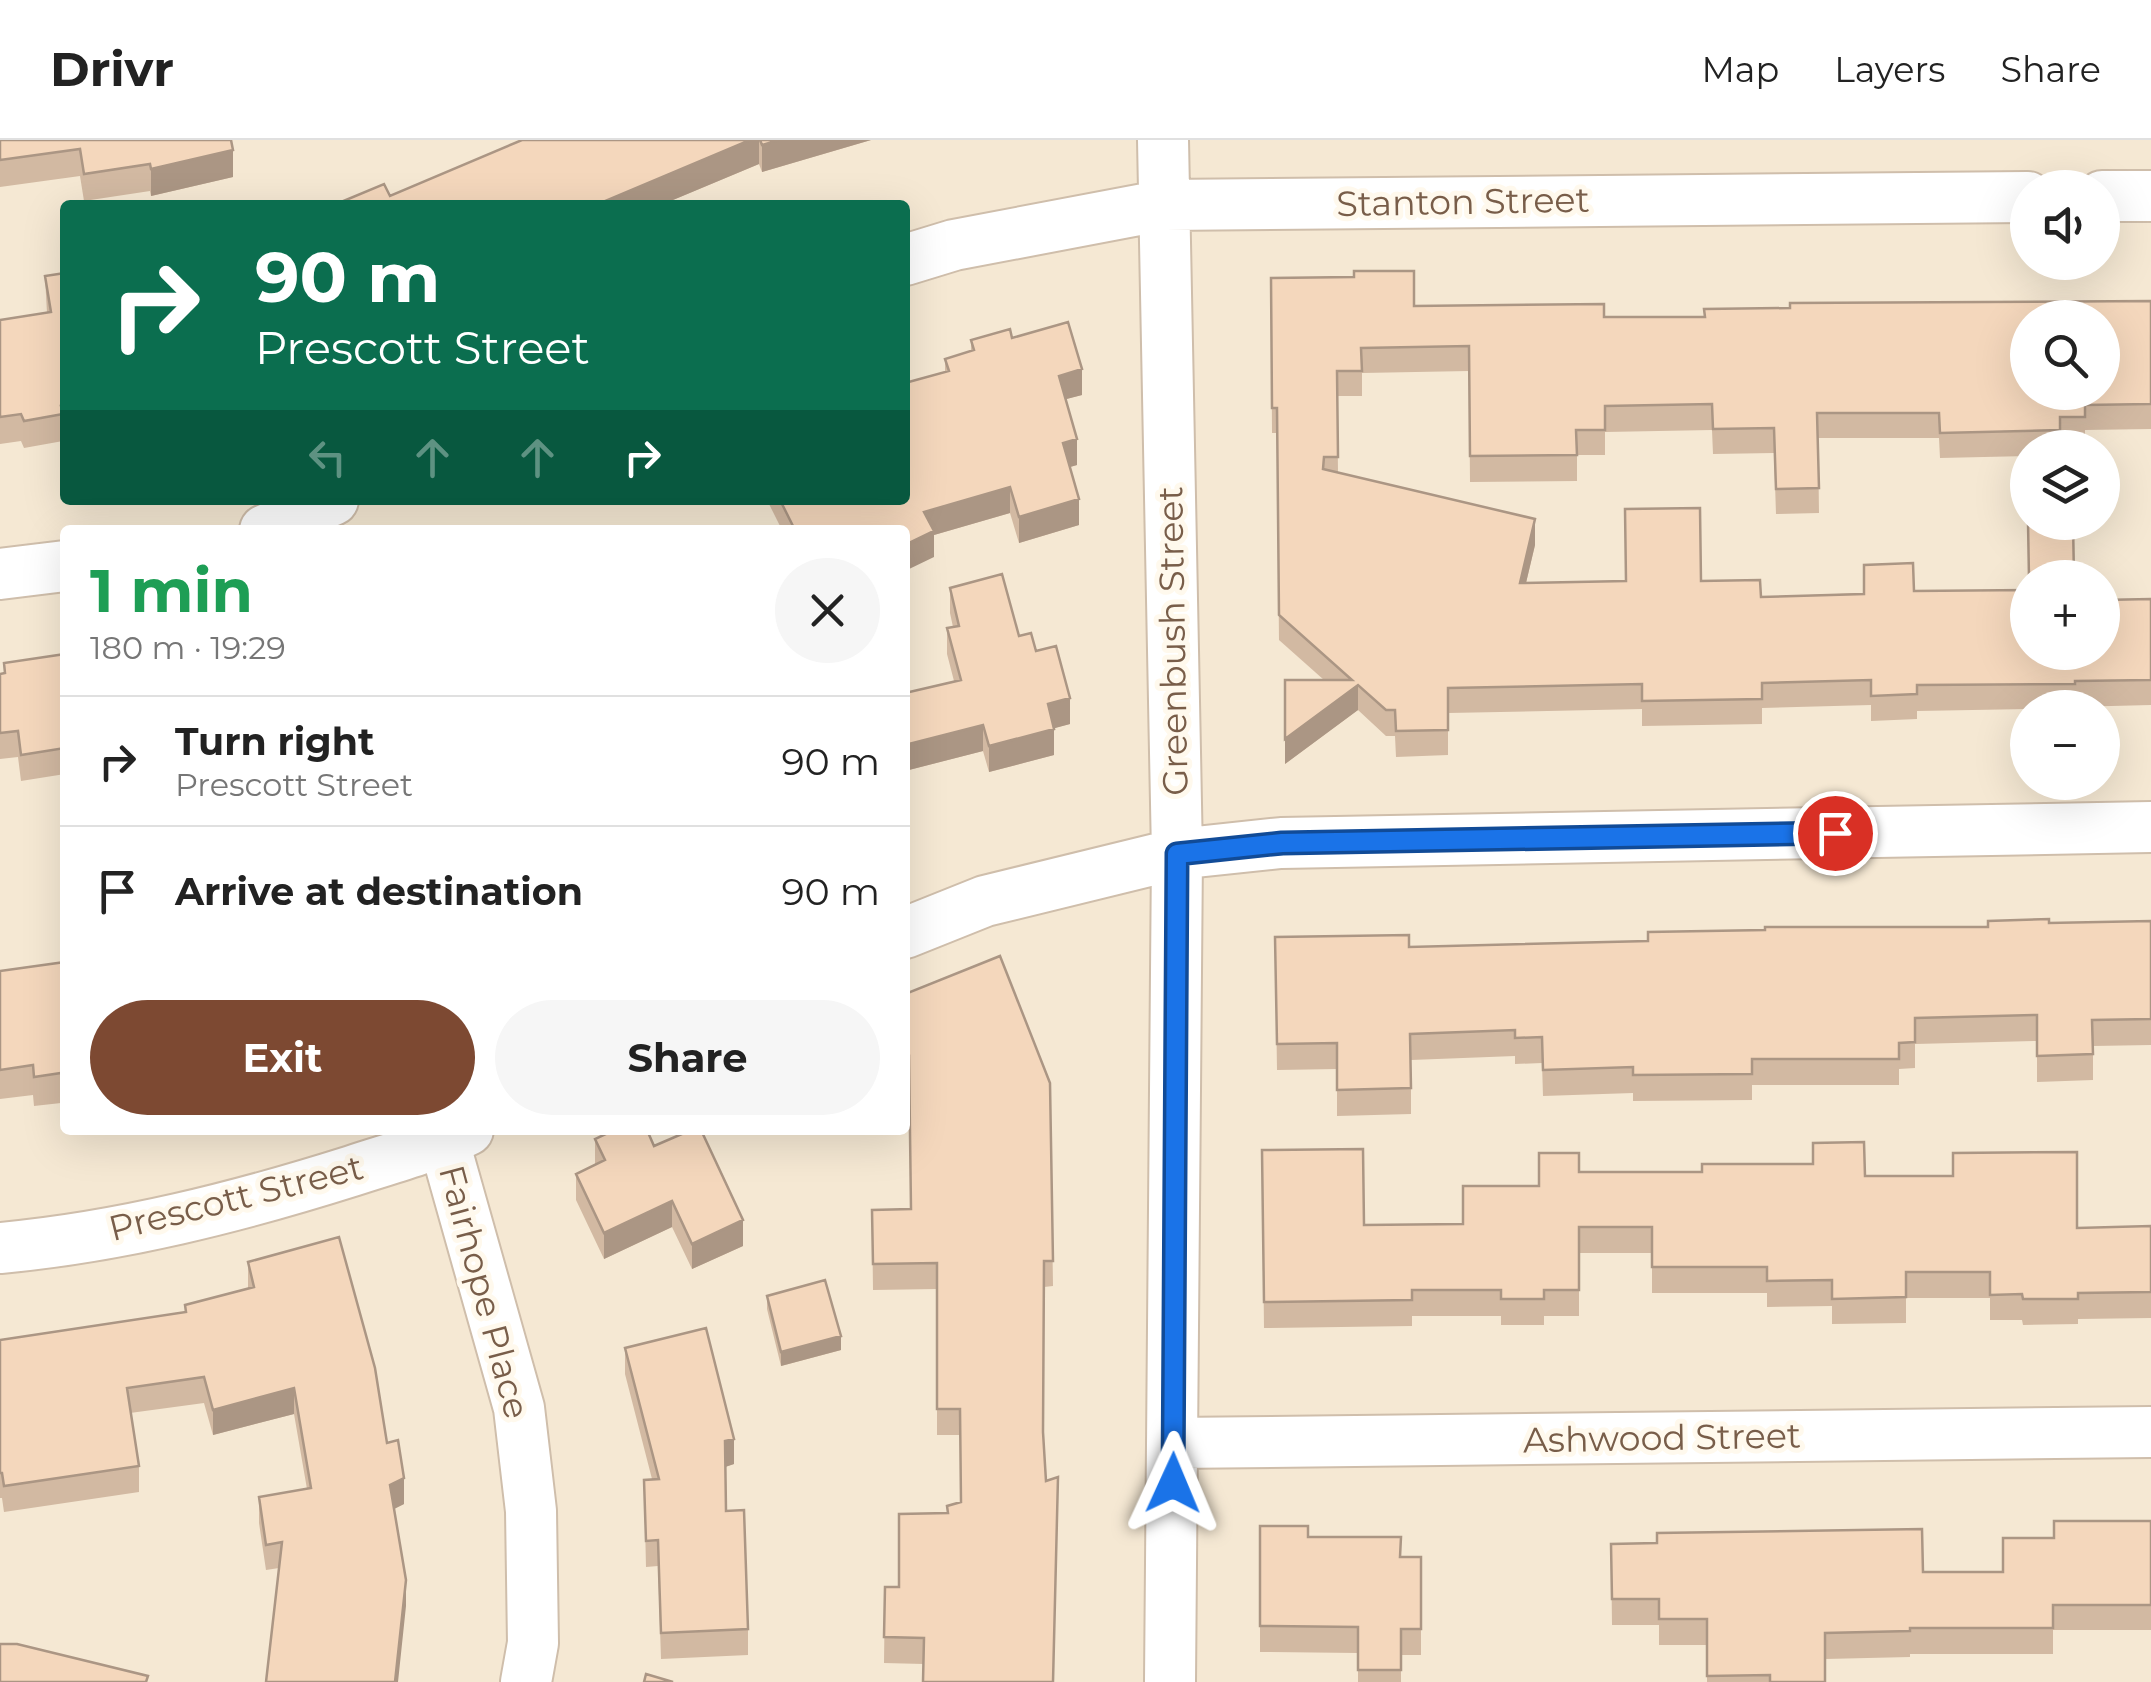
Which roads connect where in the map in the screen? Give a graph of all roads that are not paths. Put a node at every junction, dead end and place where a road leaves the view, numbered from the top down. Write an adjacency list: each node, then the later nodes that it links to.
1 (1164, 140): 5 (street, Greenbush Street)
2 (2120, 196): 3 (street)
3 (2151, 196)
4 (2010, 197): 5 (street, Stanton Street)
5 (1165, 205): 6 (street, Stanton Street); 12 (street, Greenbush Street)
6 (910, 258)
7 (322, 505): 8 (street)
8 (276, 525)
9 (60, 567): 10 (street)
10 (0, 574)
11 (2151, 827): 12 (street)
12 (1177, 854): 13 (street); 17 (street, Greenbush Street)
13 (910, 931)
14 (456, 1136): 15 (street, Prescott Street); 18 (street, Fairhope Place)
15 (0, 1248)
16 (2151, 1432): 17 (street, Ashwood Street)
17 (1174, 1444): 19 (street, Greenbush Street)
18 (526, 1682)
19 (1170, 1682)

